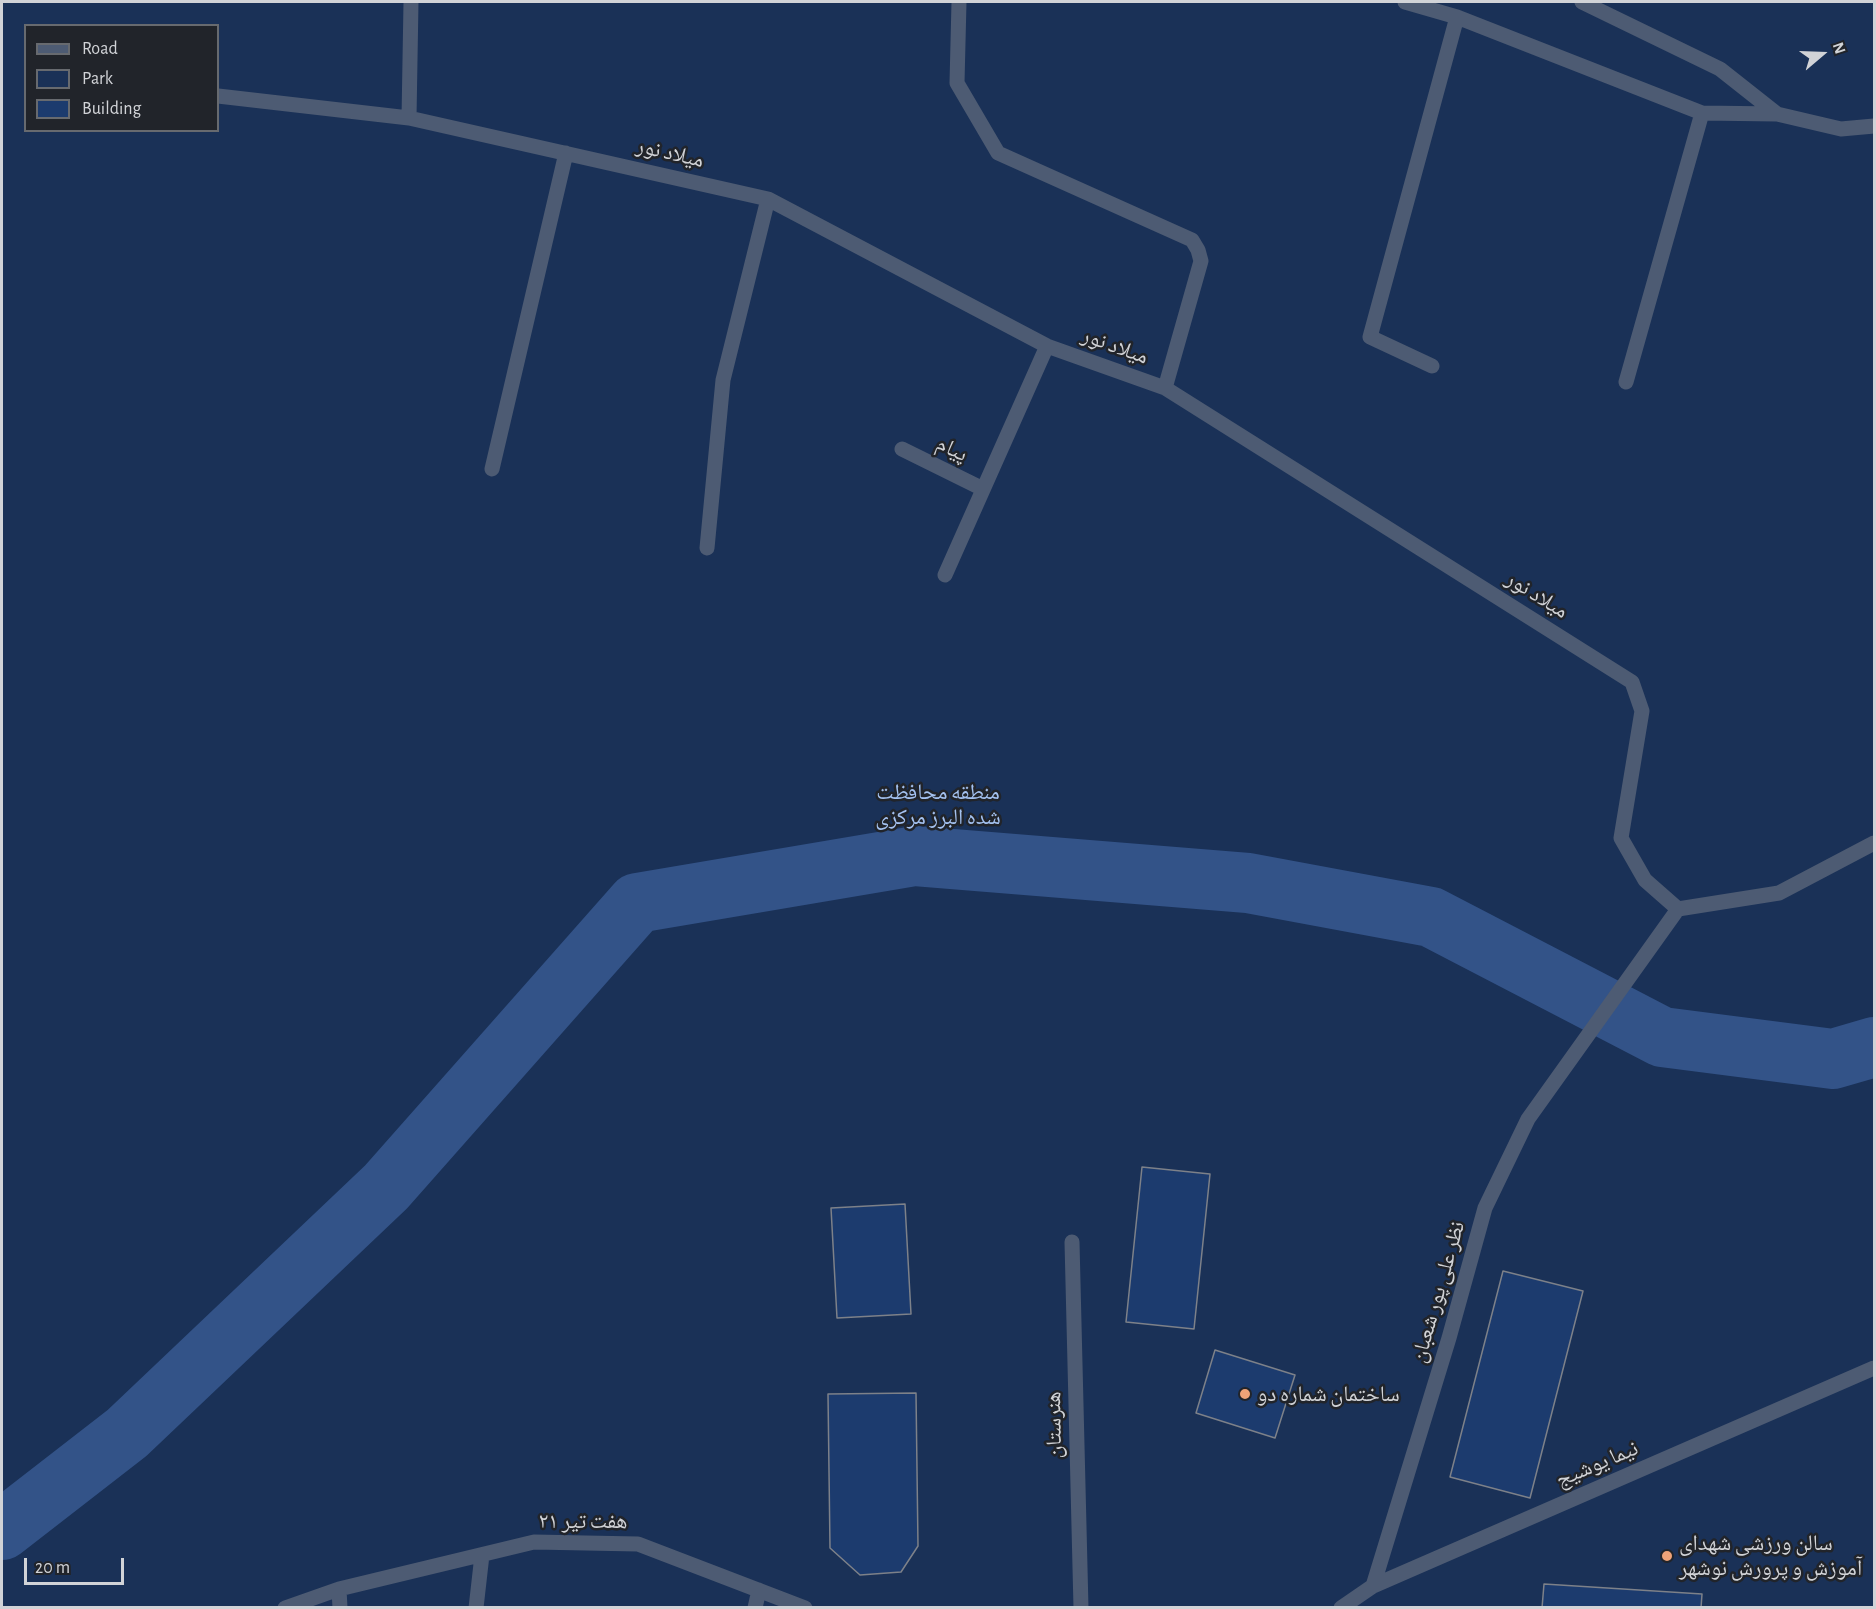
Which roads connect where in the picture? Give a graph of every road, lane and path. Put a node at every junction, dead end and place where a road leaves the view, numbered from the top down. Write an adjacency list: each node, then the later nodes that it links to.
1 (411, 2): 9 (street)
2 (958, 2): 16 (street)
3 (1405, 2): 5 (street)
4 (1582, 2): 8 (street)
5 (1457, 16): 7 (street); 14 (street)
6 (219, 96): 9 (street, میلاد نور)
7 (1702, 113): 8 (street); 15 (street)
8 (1777, 114): 10 (street)
9 (409, 118): 11 (street, میلاد نور)
10 (1875, 126)
11 (566, 153): 12 (street, میلاد نور); 18 (street)
12 (768, 199): 13 (street, میلاد نور); 20 (street)
13 (1047, 346): 16 (street, میلاد نور); 19 (street)
14 (1432, 366)
15 (1626, 382)
16 (1165, 388): 23 (street, میلاد نور)
17 (902, 449): 19 (street, پیام)
18 (492, 469)
19 (983, 489): 21 (street)
20 (707, 548)
21 (945, 575)
22 (1875, 843): 23 (street)
23 (1678, 909): 27 (street, نظر علی پور شعبان)
24 (1072, 1242): 35 (street, هنرستان)
25 (1875, 1368): 27 (street, نیما یوشیج)
26 (482, 1555): 28 (street, هفت تیر ۲۱); 29 (street, هفت تیر ۲۱); 32 (street)
27 (1373, 1586): 36 (street, نیما یوشیج)
28 (339, 1589): 30 (street, هفت تیر ۲۱); 31 (street)
29 (759, 1590): 33 (street); 34 (street, هفت تیر ۲۱)
30 (285, 1608)
31 (340, 1608)
32 (476, 1608)
33 (755, 1608)
34 (805, 1608)
35 (1081, 1608)
36 (1341, 1608)

